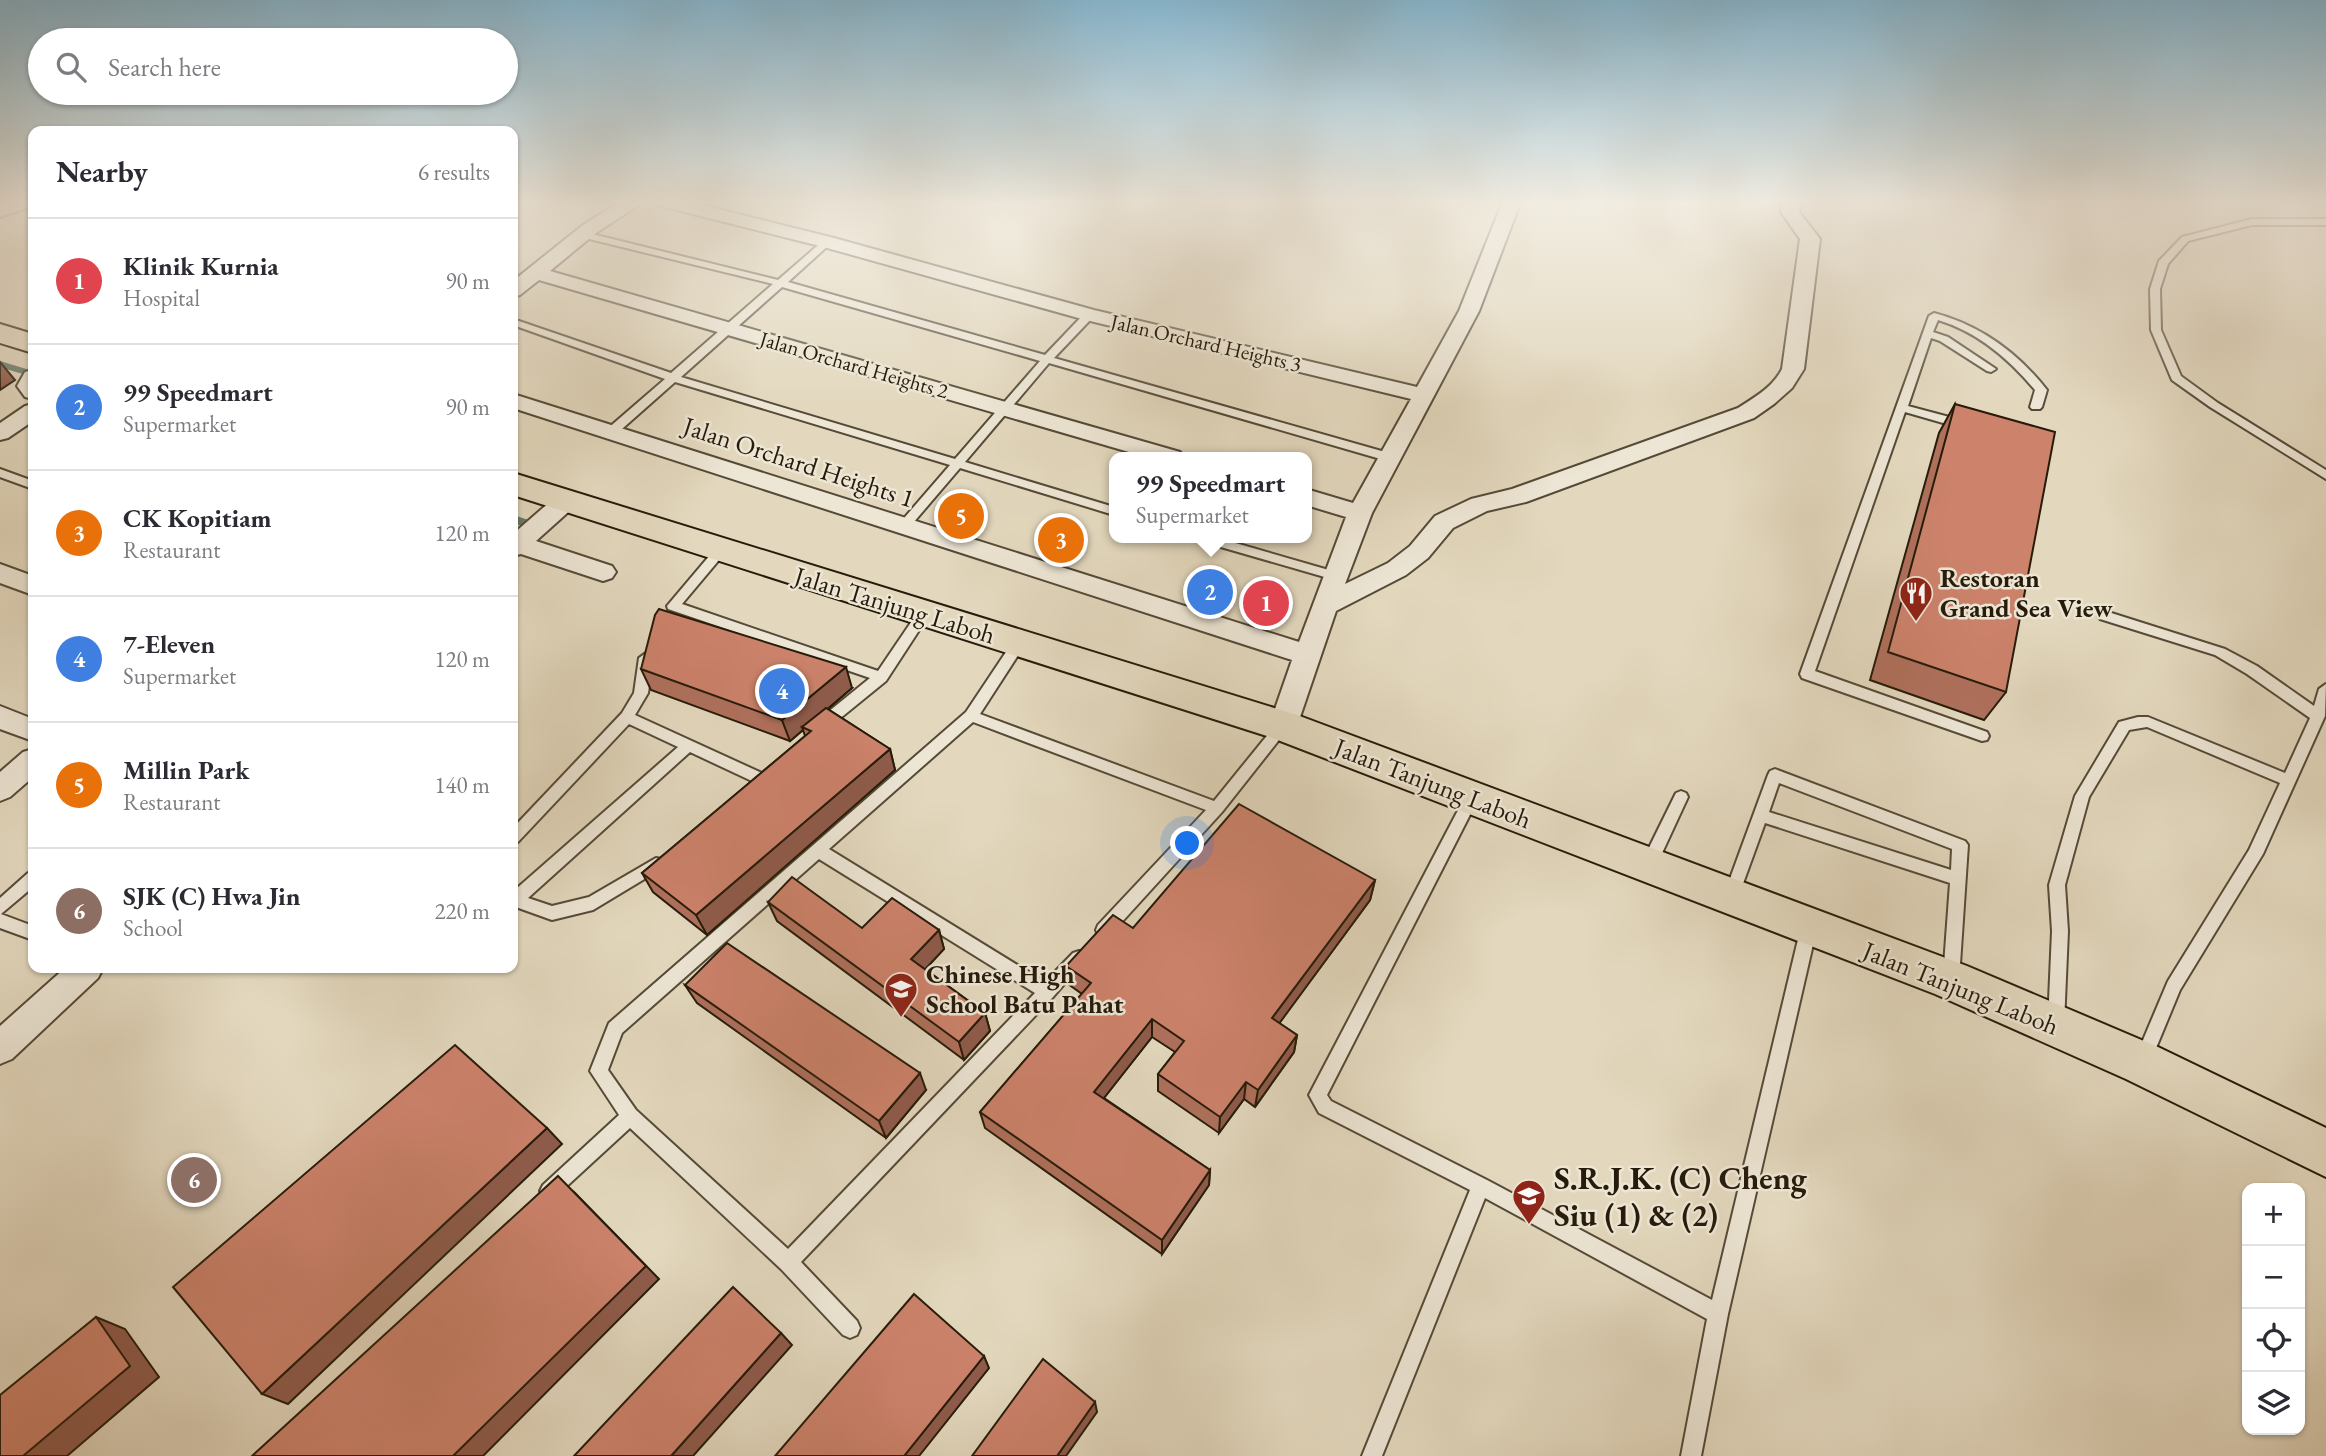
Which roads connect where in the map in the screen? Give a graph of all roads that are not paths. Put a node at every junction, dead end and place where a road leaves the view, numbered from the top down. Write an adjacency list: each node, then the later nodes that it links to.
1 (541, 269): 8 (street)
2 (723, 269): 9 (lane)
3 (796, 269): 9 (lane)
4 (924, 269): 12 (street, Jalan Orchard Heights 3)
5 (1485, 269): 22 (street)
6 (1807, 269): 51 (street)
7 (2162, 269): 35 (lane)
8 (536, 273): 10 (street); 15 (street, Jalan Orchard Heights 2)
9 (780, 283): 15 (lane); 19 (lane)
10 (518, 287)
11 (0, 313): 13 (highway)
12 (1089, 315): 19 (lane); 22 (street, Jalan Orchard Heights 3)
13 (28, 321)
14 (518, 324): 21 (lane)
15 (729, 329): 21 (lane); 25 (street, Jalan Orchard Heights 2)
16 (0, 333): 18 (highway)
17 (1928, 334): 20 (lane); 24 (lane); 26 (lane)
18 (28, 342)
19 (1048, 358): 25 (lane); 32 (lane)
20 (1991, 369)
21 (674, 377): 30 (lane); 33 (lane)
22 (1424, 395): 32 (street)
23 (518, 403): 30 (street, Jalan Orchard Heights 1)
24 (2036, 407)
25 (1006, 408): 31 (street, Jalan Orchard Heights 2); 33 (lane)
26 (1902, 408): 28 (lane); 66 (lane)
27 (28, 414): 29 (street)
28 (1982, 430)
29 (0, 433)
30 (610, 433): 42 (street, Jalan Orchard Heights 1)
31 (1155, 452)
32 (1388, 457): 41 (street)
33 (956, 465): 40 (lane); 42 (lane)
34 (0, 473): 36 (lane)
35 (2326, 475)
36 (28, 483)
37 (518, 485): 39 (highway, Jalan Tanjung Laboh)
38 (1312, 499): 41 (street)
39 (567, 500): 43 (street); 46 (highway, Jalan Tanjung Laboh)
40 (1109, 510)
41 (1360, 513): 49 (street)
42 (903, 527): 56 (street, Jalan Orchard Heights 1)
43 (518, 542)
44 (1221, 543): 49 (lane)
45 (518, 546): 47 (street)
46 (720, 551): 52 (highway, Jalan Tanjung Laboh); 57 (lane)
47 (603, 572)
48 (0, 573): 50 (street)
49 (1335, 576): 51 (street)
50 (28, 584)
51 (1326, 605): 56 (street)
52 (925, 612): 54 (highway, Jalan Tanjung Laboh); 57 (lane)
53 (2105, 616): 60 (lane)
54 (1019, 643): 59 (lane); 63 (highway, Jalan Tanjung Laboh)
55 (648, 648): 62 (lane)
56 (1307, 655): 63 (street)
57 (881, 677): 65 (lane)
58 (2326, 690): 60 (lane)
59 (971, 716): 74 (lane); 77 (lane)
60 (2318, 716): 70 (lane)
61 (0, 717): 64 (street)
62 (627, 717): 67 (lane); 76 (lane)
63 (1283, 726): 73 (highway, Jalan Tanjung Laboh); 74 (lane)
64 (28, 728)
65 (813, 733)
66 (1982, 736)
67 (689, 746): 69 (lane); 82 (lane)
68 (28, 765): 71 (street)
69 (758, 778)
70 (2288, 780): 92 (lane); 94 (lane)
71 (0, 789)
72 (1681, 797): 79 (lane)
73 (1471, 799): 79 (highway, Jalan Tanjung Laboh); 97 (lane)
74 (1217, 808): 91 (lane)
75 (1762, 816): 80 (lane); 80 (lane); 83 (lane)
76 (518, 833)
77 (819, 851): 91 (lane); 95 (lane)
78 (665, 857): 84 (lane)
79 (1649, 864): 83 (highway, Jalan Tanjung Laboh)
80 (1958, 879): 90 (lane)
81 (28, 883): 85 (lane)
82 (518, 895)
83 (1731, 897): 87 (highway, Jalan Tanjung Laboh)
84 (518, 900)
85 (0, 908)
86 (0, 921): 88 (lane)
87 (1809, 927): 90 (highway, Jalan Tanjung Laboh); 100 (lane)
88 (28, 931)
89 (82, 973): 93 (street)
90 (1951, 980): 92 (highway, Jalan Tanjung Laboh)
91 (1047, 992): 99 (lane)
92 (2056, 1025): 94 (highway, Jalan Tanjung Laboh)
93 (0, 1048)
94 (2141, 1063): 96 (highway, Jalan Tanjung Laboh)
95 (630, 1116): 98 (lane); 99 (lane)
96 (2326, 1153)
97 (1481, 1186): 100 (lane); 102 (lane)
98 (539, 1201)
99 (788, 1262): 101 (lane)
100 (1718, 1314): 103 (lane)
101 (850, 1328)
102 (1372, 1456)
103 (1691, 1456)

